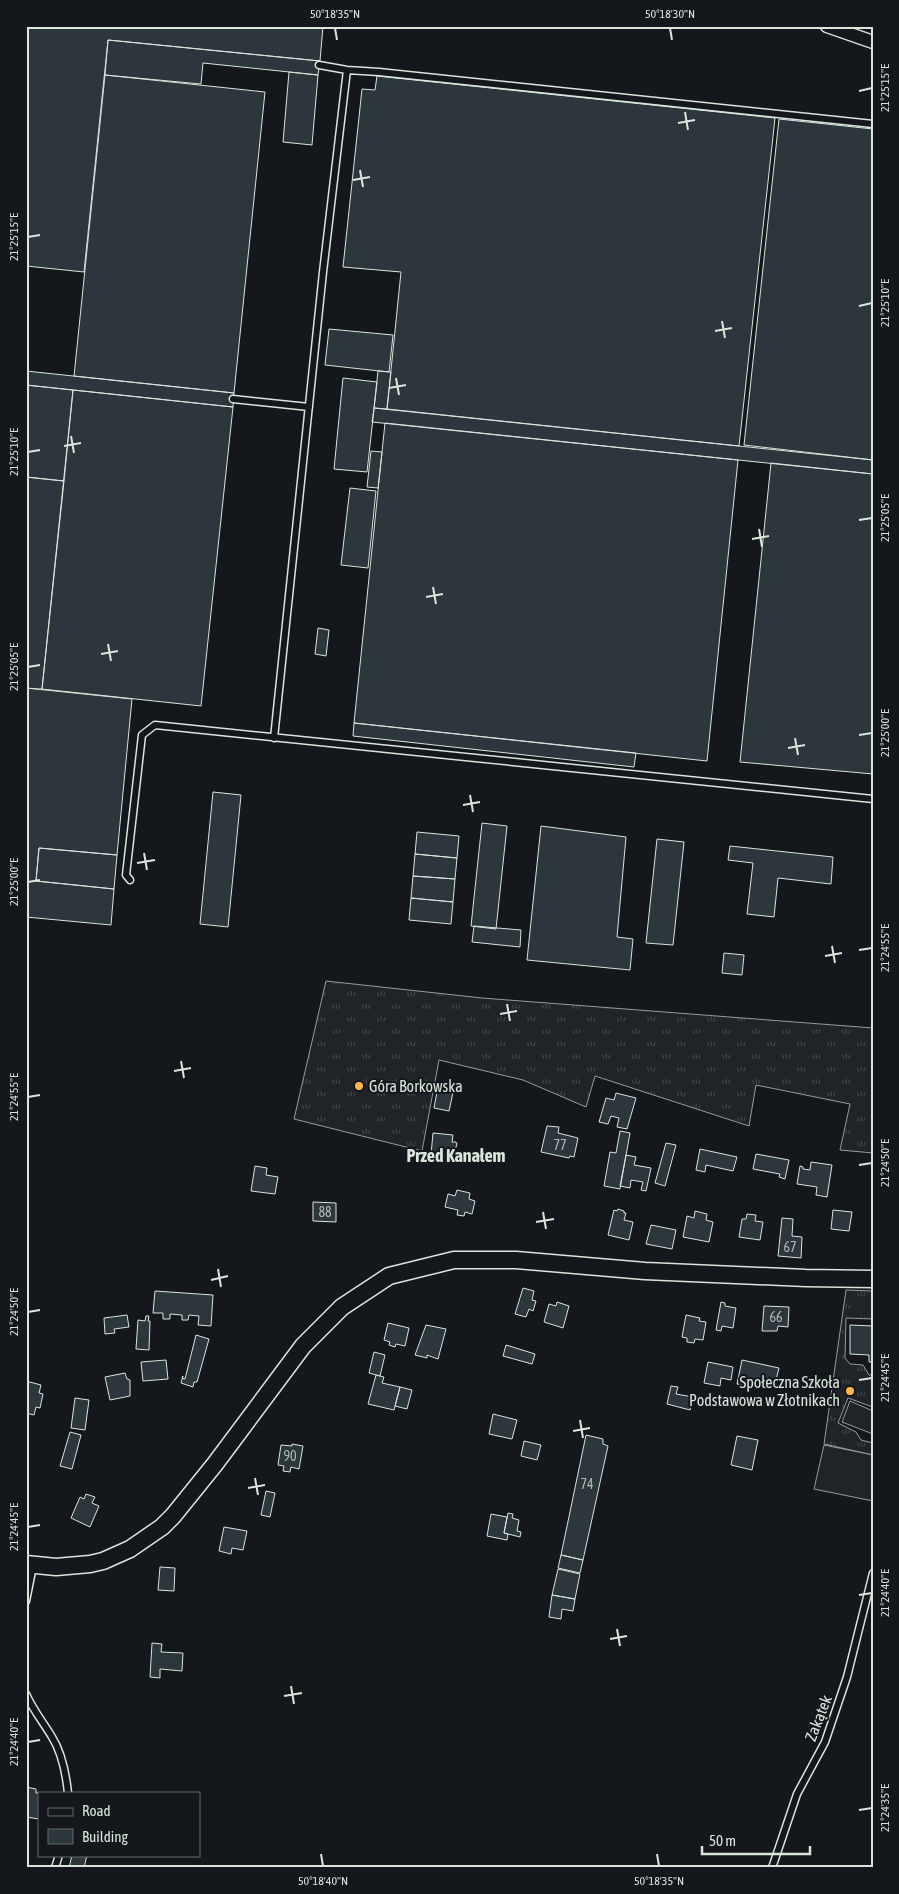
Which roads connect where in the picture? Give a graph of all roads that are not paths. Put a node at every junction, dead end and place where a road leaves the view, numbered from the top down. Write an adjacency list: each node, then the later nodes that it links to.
1 (827, 26): 2 (street)
2 (873, 42)
3 (319, 65): 4 (lane)
4 (347, 70): 5 (lane); 7 (lane)
5 (873, 124)
6 (233, 399): 7 (lane)
7 (309, 407): 8 (lane)
8 (274, 738): 9 (lane); 10 (lane)
9 (873, 799)
10 (130, 880)
11 (873, 1279): 12 (street)
12 (30, 1565): 14 (lane)
13 (873, 1573): 19 (lane, Zakątek)
14 (26, 1601)
15 (26, 1694): 16 (lane)
16 (68, 1792)
17 (59, 1856): 18 (lane)
18 (55, 1868)
19 (772, 1868)

